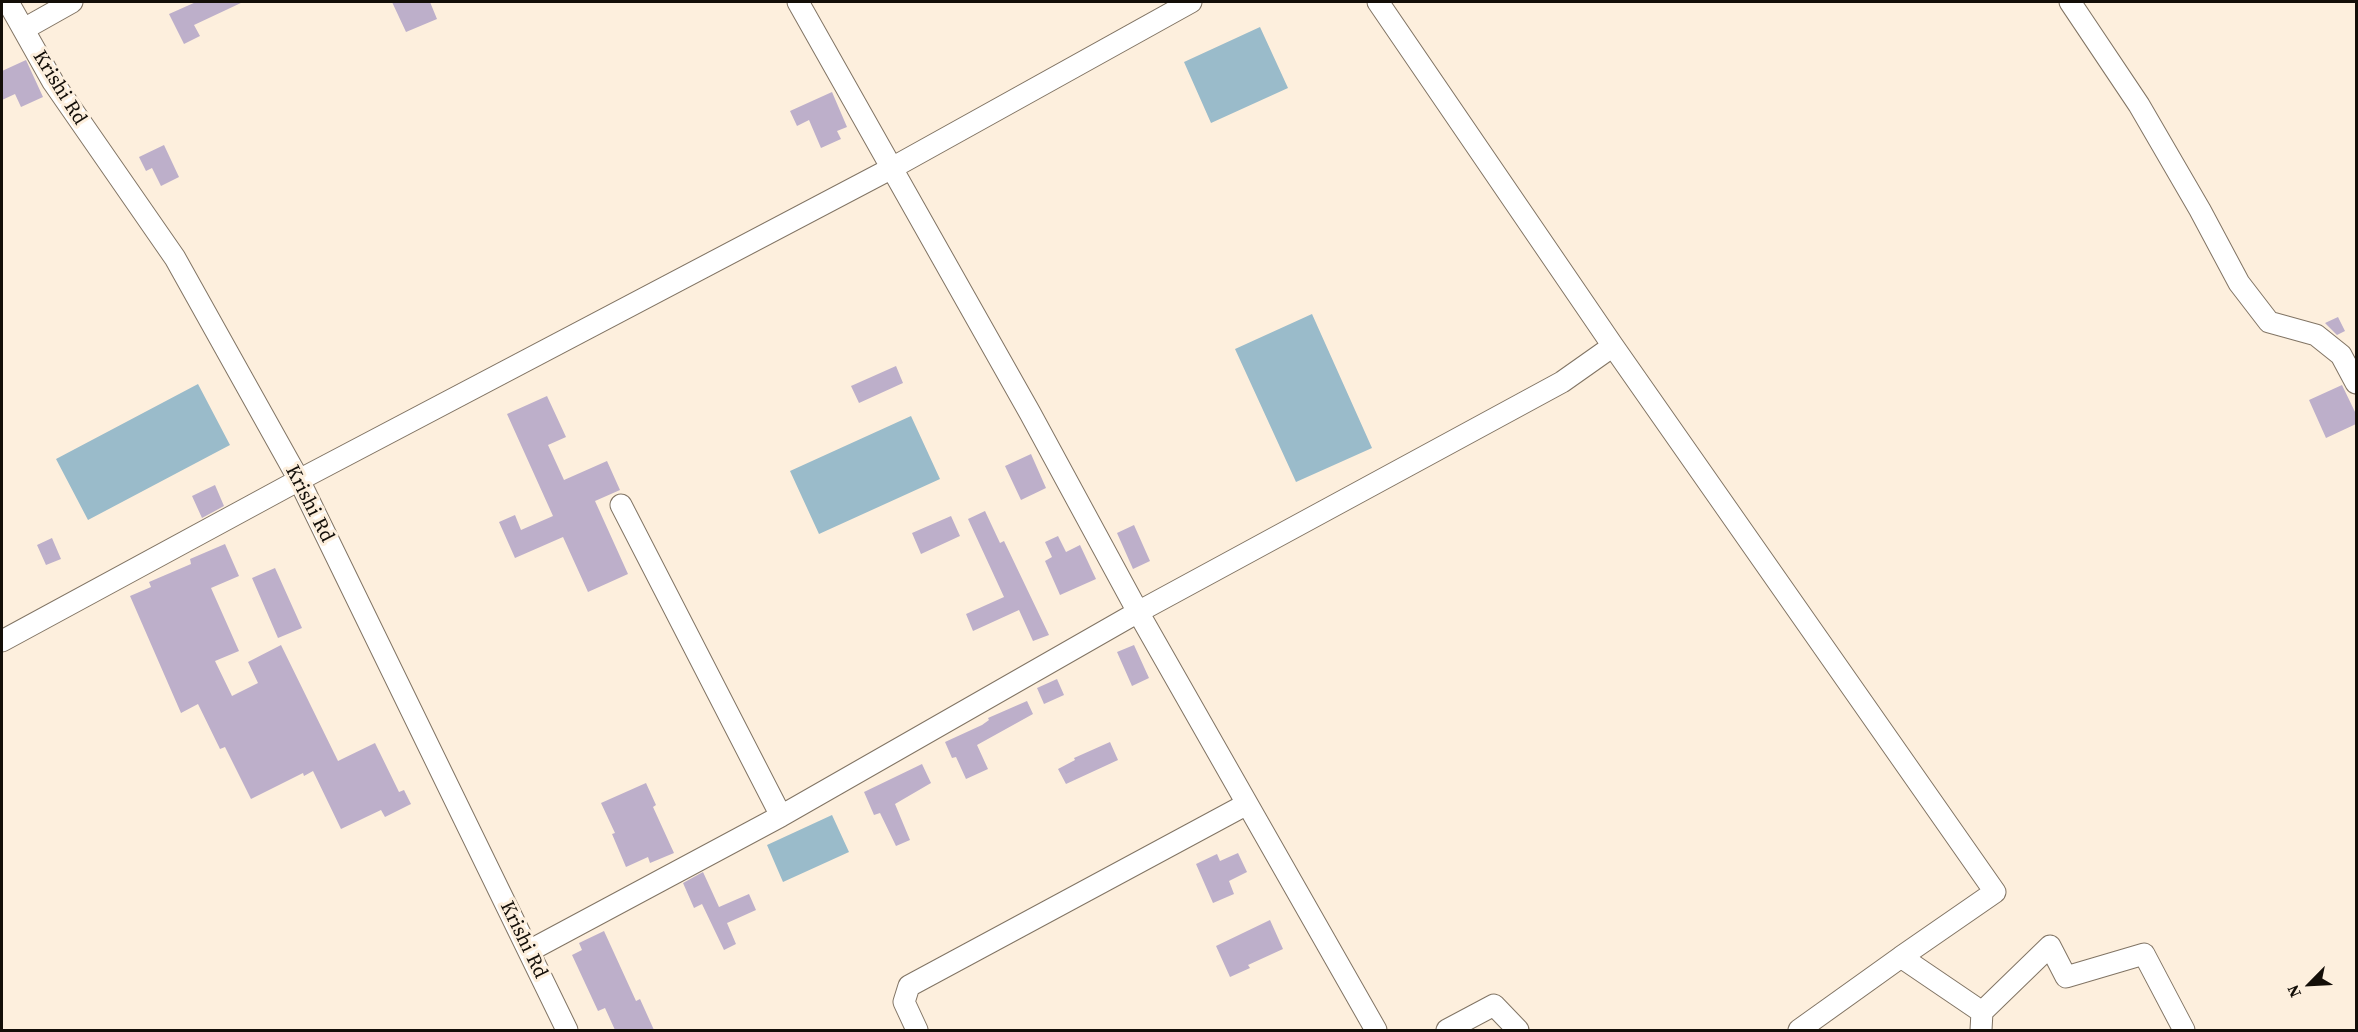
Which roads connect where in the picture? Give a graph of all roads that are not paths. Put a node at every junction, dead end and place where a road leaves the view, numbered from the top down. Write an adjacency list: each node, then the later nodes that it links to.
1 (72, 2): 7 (street)
2 (798, 2): 8 (street)
3 (1191, 2): 8 (street)
4 (1378, 2): 9 (street)
5 (2070, 2): 10 (street)
6 (7, 9): 7 (street, Krishi Rd)
7 (24, 29): 11 (street, Krishi Rd)
8 (892, 168): 11 (street); 13 (street)
9 (1613, 346): 13 (street); 18 (street)
10 (2356, 383)
11 (299, 480): 14 (street); 17 (street, Krishi Rd)
12 (621, 505): 16 (street)
13 (1138, 612): 15 (street); 16 (street)
14 (2, 641)
15 (1247, 804): 21 (street); 22 (street)
16 (781, 816): 17 (street)
17 (529, 951): 20 (street, Krishi Rd)
18 (1901, 957): 19 (street); 25 (street)
19 (1981, 1021): 26 (street)
20 (567, 1030)
21 (917, 1030)
22 (1376, 1030)
23 (1447, 1030): 24 (street)
24 (1518, 1030)
25 (1799, 1030)
26 (2184, 1030)

